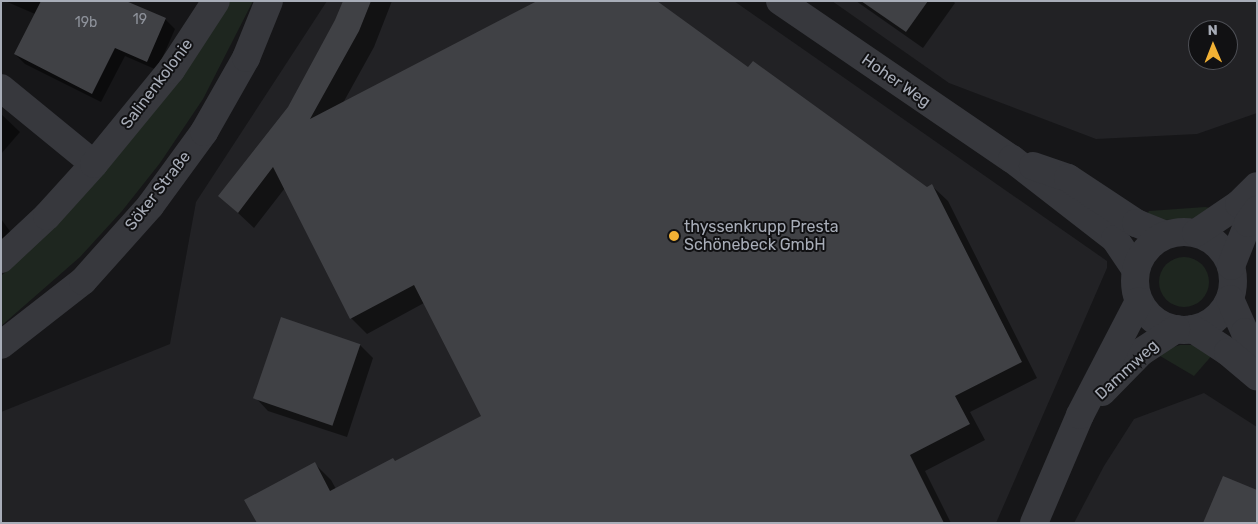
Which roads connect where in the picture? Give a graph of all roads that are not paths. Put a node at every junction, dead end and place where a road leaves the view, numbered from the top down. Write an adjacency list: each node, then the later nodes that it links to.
1 (215, 1): 6 (street, Salinenkolonie)
2 (269, 1): 17 (street, Söker Straße)
3 (780, 1): 5 (street, Hoher Weg)
4 (1, 88): 6 (street)
5 (1012, 159): 10 (street, Hoher Weg); 13 (street, Hoher Weg)
6 (94, 164): 11 (street, Salinenkolonie)
7 (1257, 186): 9 (street)
8 (1257, 210): 12 (street)
9 (1196, 234): 10 (street); 12 (street)
10 (1166, 235): 13 (street)
11 (1, 259)
12 (1231, 266): 14 (street)
13 (1136, 270): 15 (street)
14 (1230, 299): 16 (street); 18 (street)
15 (1140, 301): 16 (street); 20 (street, Dammweg)
16 (1184, 329): 19 (street); 20 (street, Dammweg)
17 (1, 345)
18 (1257, 348)
19 (1257, 376)
20 (1080, 415): 21 (street, Dammweg)
21 (1034, 523)

